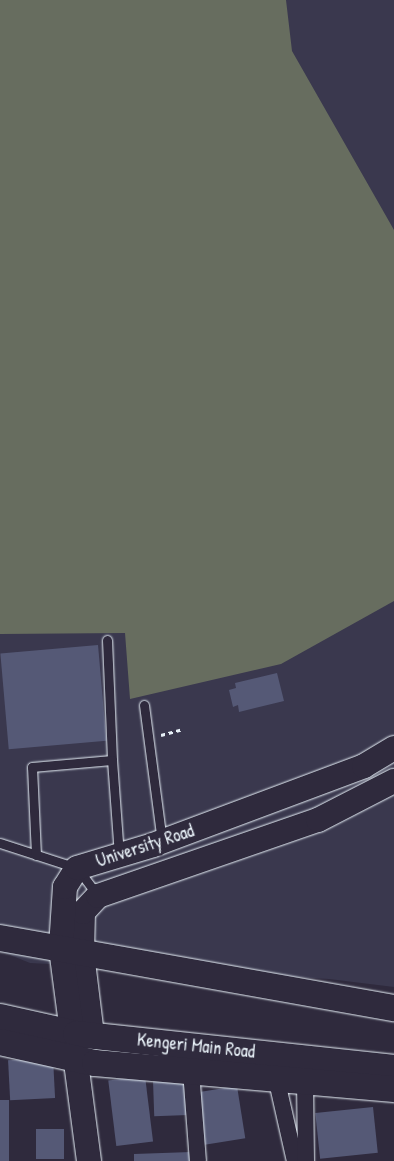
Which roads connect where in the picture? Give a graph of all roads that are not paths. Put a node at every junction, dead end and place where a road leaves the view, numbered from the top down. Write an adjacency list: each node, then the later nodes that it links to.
1 (107, 640): 4 (lane)
2 (144, 705): 7 (lane)
3 (394, 748): 6 (main road, University Road)
4 (112, 760): 9 (lane); 10 (lane)
5 (394, 781): 11 (main road, University Road)
6 (186, 833): 7 (main road, University Road); 11 (main road)
7 (162, 842): 10 (main road, University Road)
8 (0, 843): 9 (lane)
9 (36, 854): 12 (lane)
10 (119, 855): 12 (main road, University Road)
11 (196, 863): 13 (main road, University Road)
12 (77, 868): 13 (lane); 15 (main road, University Road)
13 (98, 896): 15 (main road, University Road)
14 (0, 938): 15 (main road)
15 (71, 950): 16 (main road); 18 (main road, University Road)
16 (394, 1008)
17 (0, 1017): 18 (main road, Kengeri Main Road)
18 (84, 1034): 20 (main road, University Road); 21 (main road, Kengeri Main Road)
19 (0, 1042): 20 (main road, Kengeri Main Road)
20 (87, 1062): 22 (main road, Kengeri Main Road); 26 (main road); 27 (main road)
21 (394, 1068)
22 (192, 1072): 23 (main road, Kengeri Main Road); 28 (street)
23 (276, 1077): 24 (main road, Kengeri Main Road); 29 (street)
24 (305, 1080): 25 (main road, Kengeri Main Road); 30 (street)
25 (394, 1089)
26 (89, 1161)
27 (105, 1161)
28 (198, 1161)
29 (295, 1161)
30 (306, 1161)

